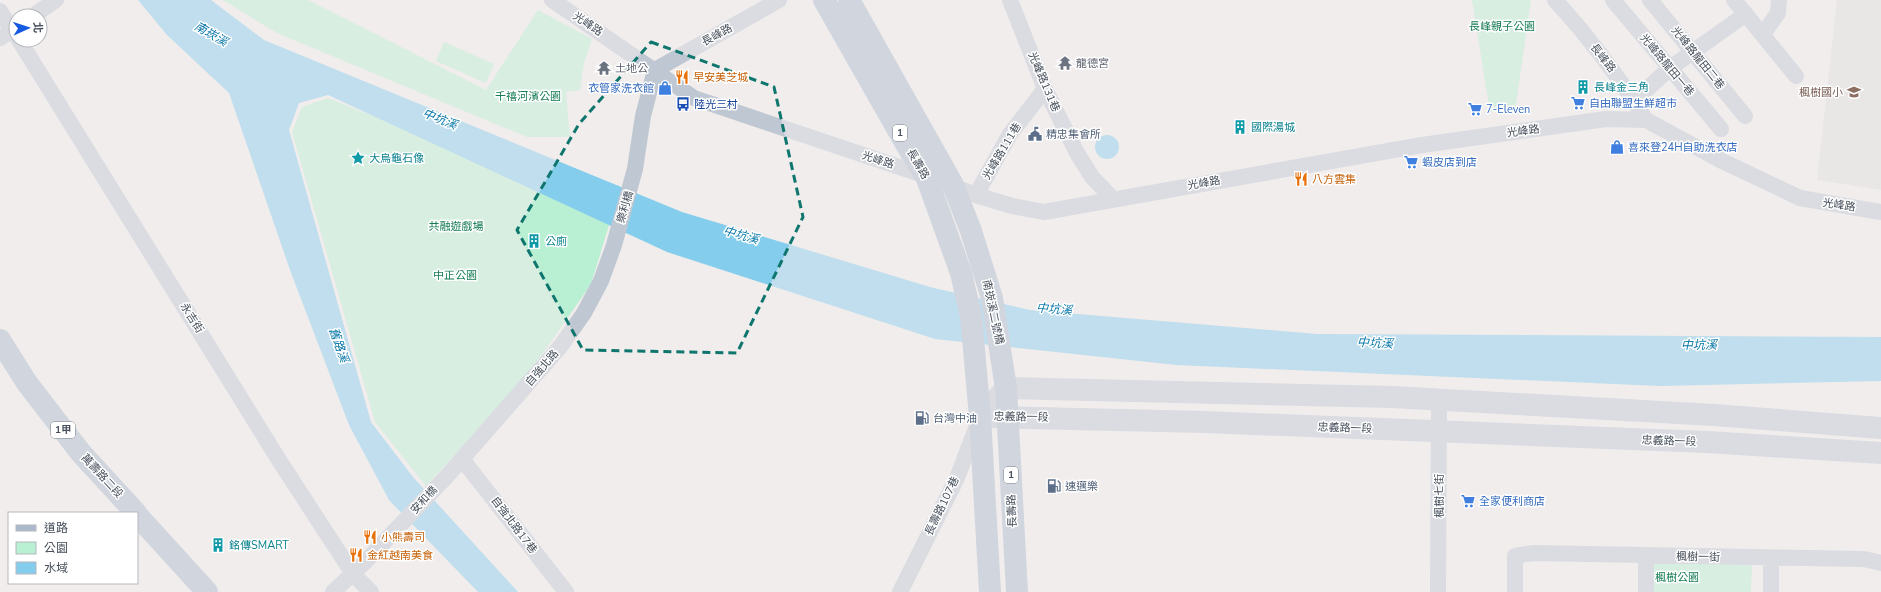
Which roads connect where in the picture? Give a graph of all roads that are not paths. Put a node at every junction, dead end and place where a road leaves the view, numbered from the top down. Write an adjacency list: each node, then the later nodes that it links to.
1 (56, 0): 12 (street)
2 (552, 0): 20 (street, 光峰路)
3 (780, 0): 20 (street, 長峰路)
4 (824, 0): 27 (main road, 長壽路 / 1)
5 (849, 0): 28 (main road, 長壽路 / 1)
6 (1010, 0): 22 (street, 光峰路131巷)
7 (1555, 0): 23 (street, 長峰路)
8 (1613, 0): 19 (street, 光峰路龍田一巷)
9 (1650, 0): 18 (street, 光峰路龍田二巷)
10 (1734, 0): 14 (street)
11 (1779, 0): 16 (street)
12 (44, 8)
13 (0, 11): 15 (street, 永吉街)
14 (1746, 14): 16 (street); 18 (street)
15 (8, 26)
16 (1763, 34): 21 (street)
17 (21, 48): 51 (street, 永吉街)
18 (1692, 52): 19 (street); 24 (street, 光峰路龍田二巷)
19 (1670, 68): 23 (street); 26 (street, 光峰路龍田一巷)
20 (655, 70): 27 (street, 光峰路); 32 (street, 樂利橋)
21 (1796, 76)
22 (1045, 89): 29 (street, 光峰路111巷); 30 (street, 光峰路131巷)
23 (1634, 101): 25 (street, 長峰路)
24 (1745, 116)
25 (1646, 120): 30 (street, 光峰路); 31 (street, 光峰路)
26 (1721, 129)
27 (926, 176): 28 (street, 光峰路); 34 (main road, 長壽路 / 1)
28 (953, 185): 29 (street, 光峰路); 33 (main road, 長壽路 / 1)
29 (976, 195): 30 (street, 光峰路)
30 (1113, 200)
31 (1881, 212)
32 (614, 245): 44 (street, 自強北路)
33 (983, 266): 36 (main road, 南崁溪二號橋 / 1)
34 (961, 273): 40 (main road, 南崁溪二號橋 / 1)
35 (0, 340): 46 (main road, 萬壽路二段 / 1甲)
36 (1003, 358): 37 (main road, 長壽路 / 1)
37 (1006, 388): 38 (main road); 39 (main road, 長壽路 / 1); 40 (main road, 忠義路一段)
38 (1440, 400): 41 (main road); 42 (street, 楓樹七街)
39 (1008, 416): 40 (main road, 忠義路一段); 42 (main road, 忠義路一段); 58 (main road, 長壽路 / 1)
40 (980, 417): 56 (street, 長壽路107巷); 57 (main road, 1)
41 (1881, 428)
42 (1439, 432): 43 (main road, 忠義路一段); 59 (street, 楓樹七街)
43 (1881, 453)
44 (462, 459): 45 (street, 自強北路); 55 (street, 自強北路17巷)
45 (447, 476): 51 (street, 安和橋)
46 (134, 512)
47 (138, 516): 52 (main road, 萬壽路二段 / 1甲)
48 (1646, 556): 49 (street, 楓樹一街); 60 (street, 楓樹一街); 61 (street)
49 (1771, 558): 50 (street, 楓樹一街); 62 (street)
50 (1881, 563)
51 (353, 574): 53 (street); 54 (street, 永吉街)
52 (207, 592)
53 (334, 592)
54 (371, 592)
55 (566, 592)
56 (900, 592)
57 (990, 592)
58 (1017, 592)
59 (1438, 592)
60 (1515, 592)
61 (1646, 592)
62 (1771, 592)

